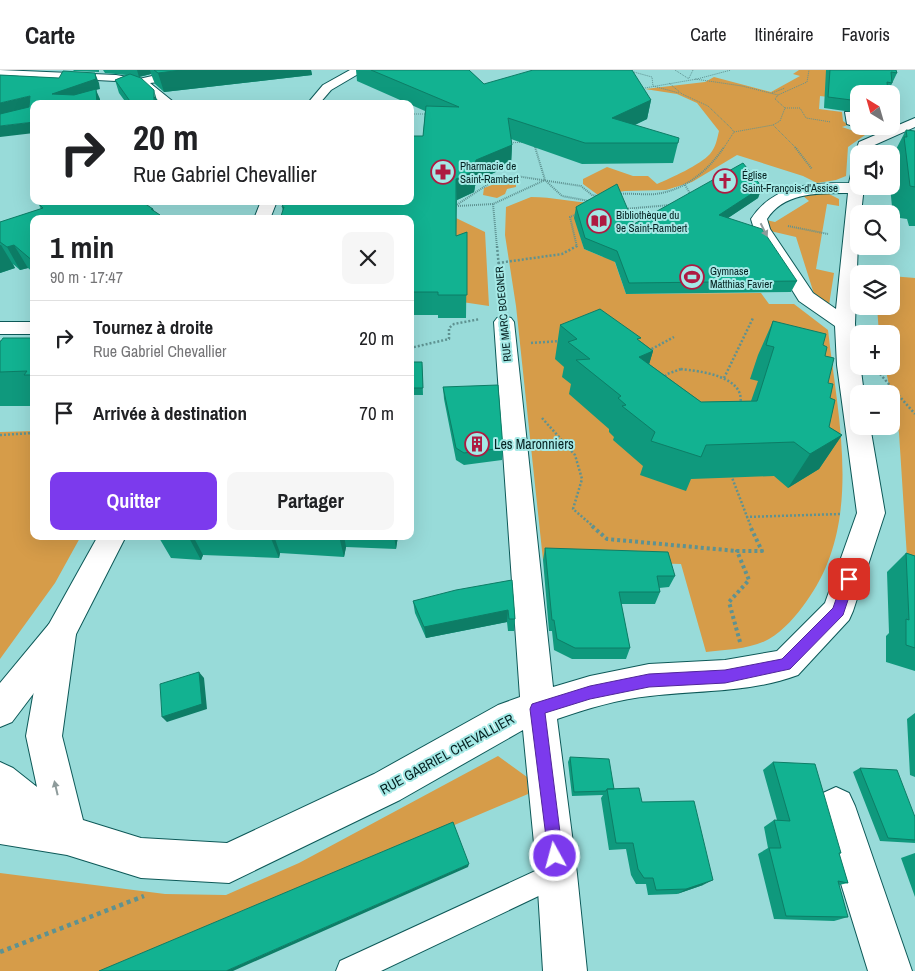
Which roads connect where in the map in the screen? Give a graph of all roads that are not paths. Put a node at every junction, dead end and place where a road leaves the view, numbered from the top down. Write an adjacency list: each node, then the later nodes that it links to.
1 (240, 70): 6 (street)
2 (359, 70): 5 (street)
3 (21, 71): 4 (street); 6 (street)
4 (0, 72)
5 (343, 73): 9 (street)
6 (139, 82): 7 (street); 8 (street)
7 (115, 89)
8 (165, 100)
9 (316, 100)
10 (848, 114): 11 (lane)
11 (850, 122)
12 (915, 122): 13 (street)
13 (900, 128)
14 (884, 135): 15 (street)
15 (864, 145)
16 (850, 181): 18 (street, one-way to 18)
17 (855, 195): 18 (street, RUE GABRIEL CHEVALLIER)
18 (845, 324): 24 (street, RUE GABRIEL CHEVALLIER)
19 (504, 327): 24 (street, RUE MARC BOEGNER)
20 (0, 328): 21 (street)
21 (30, 328)
22 (110, 540): 23 (street)
23 (60, 634): 25 (street); 29 (street, one-way to 23)
24 (538, 709): 29 (street, RUE GABRIEL CHEVALLIER); 30 (street, RUE MARC BOEGNER)
25 (0, 710)
26 (0, 781): 29 (street, RUE GABRIEL CHEVALLIER)
27 (836, 806): 33 (street)
28 (0, 825): 29 (street, RUE GABRIEL CHEVALLIER)
29 (67, 835)
30 (557, 874): 31 (lane); 32 (street, RUE MARC BOEGNER)
31 (350, 971)
32 (565, 971)
33 (890, 971)

